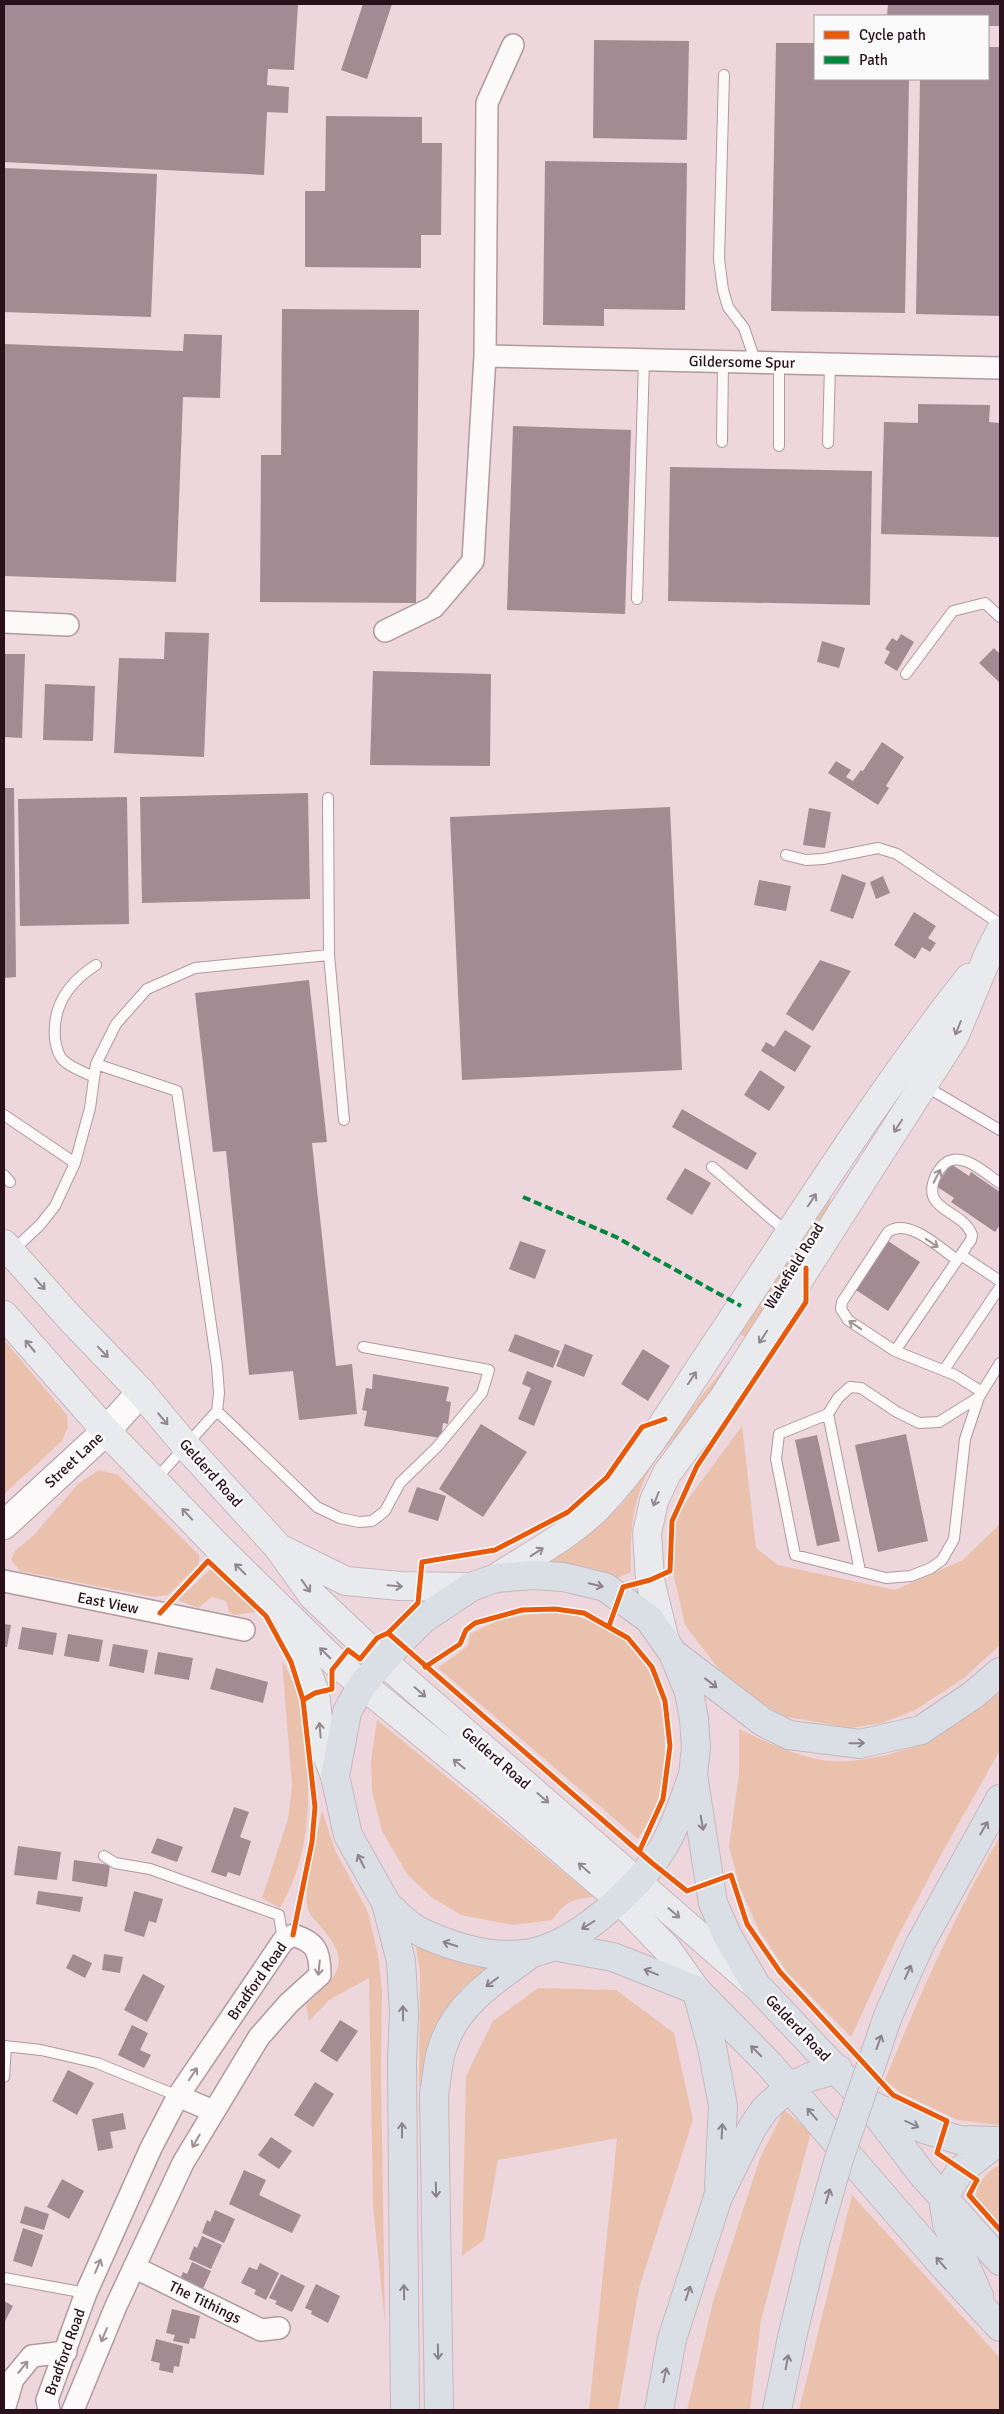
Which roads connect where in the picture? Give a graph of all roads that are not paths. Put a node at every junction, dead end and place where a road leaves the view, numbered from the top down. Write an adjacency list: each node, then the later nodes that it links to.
1 (514, 45): 3 (street)
2 (724, 75): 6 (lane)
3 (484, 356): 4 (street, Gildersome Spur); 17 (street)
4 (644, 360): 5 (street, Gildersome Spur); 13 (lane)
5 (723, 362): 6 (street, Gildersome Spur); 10 (lane)
6 (756, 363): 7 (street, Gildersome Spur)
7 (779, 363): 8 (street, Gildersome Spur); 12 (lane)
8 (830, 364): 9 (street, Gildersome Spur); 11 (lane)
9 (1000, 368)
10 (722, 442)
11 (828, 442)
12 (779, 446)
13 (637, 599)
14 (1000, 617): 18 (lane)
15 (4, 622): 16 (street)
16 (68, 624)
17 (384, 631)
18 (906, 674)
19 (328, 798): 23 (lane)
20 (786, 855): 21 (lane)
21 (1000, 924)
22 (995, 942): 26 (main road, Wakefield Road); 28 (main road, Wakefield Road, one-way to 28)
23 (329, 955): 25 (lane); 30 (lane)
24 (96, 965): 27 (lane)
25 (96, 1064): 27 (lane); 47 (lane)
26 (901, 1071): 28 (main road); 35 (main road, Wakefield Road, one-way to 26)
27 (94, 1077): 32 (lane)
28 (924, 1085): 31 (lane); 60 (main road, Wakefield Road, one-way to 60)
29 (4, 1115): 32 (lane)
30 (344, 1120)
31 (1000, 1130)
32 (75, 1163): 36 (lane)
33 (712, 1167): 35 (lane)
34 (1000, 1183): 37 (lane, one-way to 34)
35 (789, 1234): 55 (main road, Wakefield Road, one-way to 35)
36 (6, 1251): 45 (main road, Gelderd Road, one-way to 45)
37 (959, 1257): 38 (lane); 42 (lane); 42 (lane, one-way to 37)
38 (1000, 1281)
39 (1000, 1287): 44 (lane)
40 (4, 1315): 49 (main road, Gelderd Road, one-way to 40)
41 (363, 1347): 47 (lane)
42 (896, 1351): 44 (lane)
43 (1000, 1363): 46 (lane)
44 (944, 1370): 46 (lane)
45 (141, 1392): 49 (street, Street Lane); 50 (main road, Gelderd Road, one-way to 50)
46 (981, 1395): 48 (lane); 54 (lane)
47 (217, 1411): 50 (lane)
48 (828, 1414): 54 (lane); 54 (lane)
49 (106, 1431): 51 (main road, Gelderd Road); 52 (street, Street Lane)
50 (186, 1446): 51 (lane); 53 (main road, Gelderd Road)
51 (156, 1480): 58 (main road, Gelderd Road, one-way to 51)
52 (4, 1525)
53 (278, 1547): 57 (main road, one-way to 57); 61 (main road, Gelderd Road, one-way to 61)
54 (860, 1571)
55 (496, 1578): 57 (highway); 60 (highway, one-way to 60)
56 (4, 1581): 59 (street, East View)
57 (470, 1587): 61 (highway)
58 (286, 1613): 63 (main road, Gelderd Road, one-way to 58); 65 (main road, one-way to 58)
59 (244, 1630)
60 (669, 1647): 62 (highway, one-way to 62); 64 (highway)
61 (383, 1660): 63 (highway); 68 (main road, Gelderd Road, one-way to 68)
62 (1000, 1672)
63 (362, 1685): 65 (highway); 68 (main road, Gelderd Road, one-way to 63)
64 (694, 1775): 68 (highway); 72 (highway, one-way to 72)
65 (335, 1776): 69 (highway, one-way to 65)
66 (1000, 1799): 98 (highway, one-way to 66, bridge)
67 (104, 1856): 70 (lane)
68 (629, 1891): 71 (highway, one-way to 71); 72 (main road, Gelderd Road, one-way to 72); 73 (main road, Gelderd Road)
69 (386, 1903): 71 (highway, one-way to 69); 95 (highway, one-way to 69)
70 (283, 1941): 78 (street, Bradford Road, one-way to 70); 80 (street, Bradford Road, one-way to 80)
71 (542, 1950): 73 (highway, Gelderd Road, one-way to 71); 96 (highway, one-way to 96)
72 (756, 1985): 75 (highway, Gelderd Road)
73 (696, 1990): 77 (highway, Gelderd Road, one-way to 73); 82 (highway, one-way to 73)
74 (5, 2046): 76 (lane); 78 (lane)
75 (838, 2069): 77 (highway); 79 (highway, Gelderd Road)
76 (4, 2077)
77 (789, 2087): 82 (highway); 89 (highway, Gelderd Road, one-way to 77)
78 (178, 2096): 80 (street); 87 (street, Bradford Road, one-way to 78)
79 (868, 2103): 81 (highway, one-way to 81); 83 (highway, Gelderd Road)
80 (213, 2111): 85 (street, Bradford Road, one-way to 85)
81 (1000, 2141): 83 (highway)
82 (718, 2197): 97 (highway, one-way to 82)
83 (943, 2198): 84 (highway, Gelderd Road); 89 (highway)
84 (1000, 2261)
85 (134, 2267): 88 (street, Bradford Road); 90 (street, The Tithings)
86 (4, 2278): 87 (lane)
87 (86, 2294): 88 (street, Bradford Road); 91 (street, Bradford Road)
88 (116, 2306): 94 (street, Bradford Road, one-way to 94)
89 (993, 2320)
90 (279, 2328)
91 (66, 2352): 92 (street, one-way to 91); 93 (street, Bradford Road)
92 (4, 2410)
93 (49, 2410)
94 (73, 2410)
95 (405, 2410)
96 (439, 2410)
97 (659, 2410)
98 (777, 2410)

